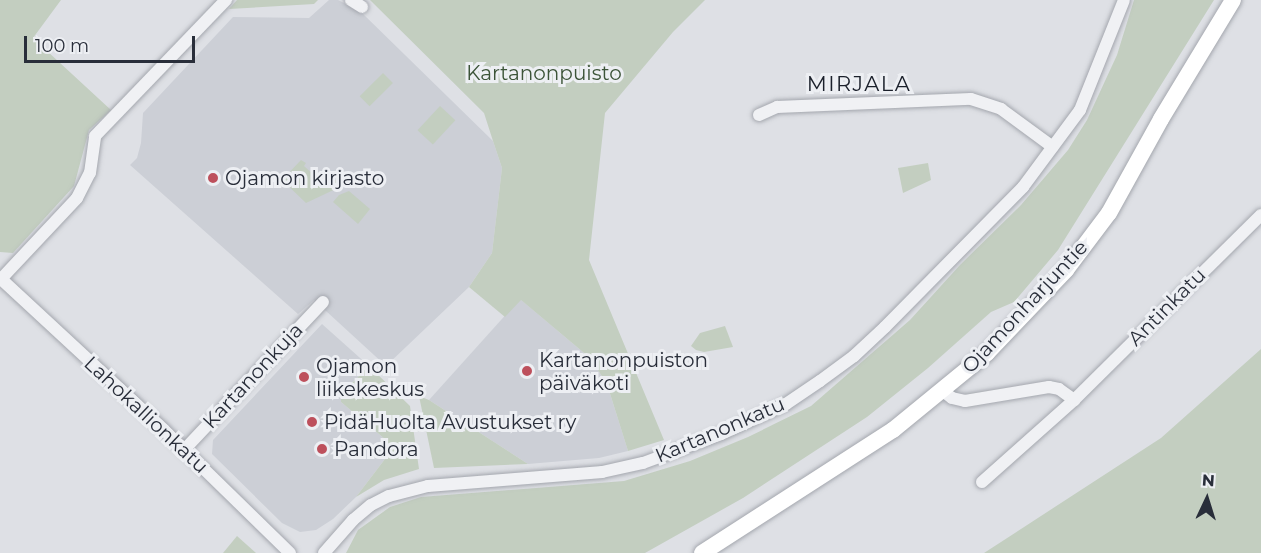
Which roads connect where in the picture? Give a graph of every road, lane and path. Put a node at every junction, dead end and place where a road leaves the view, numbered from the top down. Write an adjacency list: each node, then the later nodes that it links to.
1 (226, 0): 7 (street)
2 (1124, 0): 5 (street, Kartanonkatu)
3 (1233, 0): 9 (main road, Ojamonharjuntie)
4 (759, 115): 5 (street)
5 (1053, 147): 14 (street, Kartanonkatu)
6 (1261, 215): 10 (street, Antinkatu)
7 (1, 279): 11 (street, Lahokallionkatu)
8 (323, 302): 11 (street, Kartanonkuja)
9 (943, 391): 10 (street); 15 (main road, Ojamonharjuntie)
10 (1074, 400): 12 (street, Antinkatu)
11 (184, 450): 13 (street, Lahokallionkatu)
12 (982, 482)
13 (290, 553)
14 (324, 553)
15 (702, 553)

